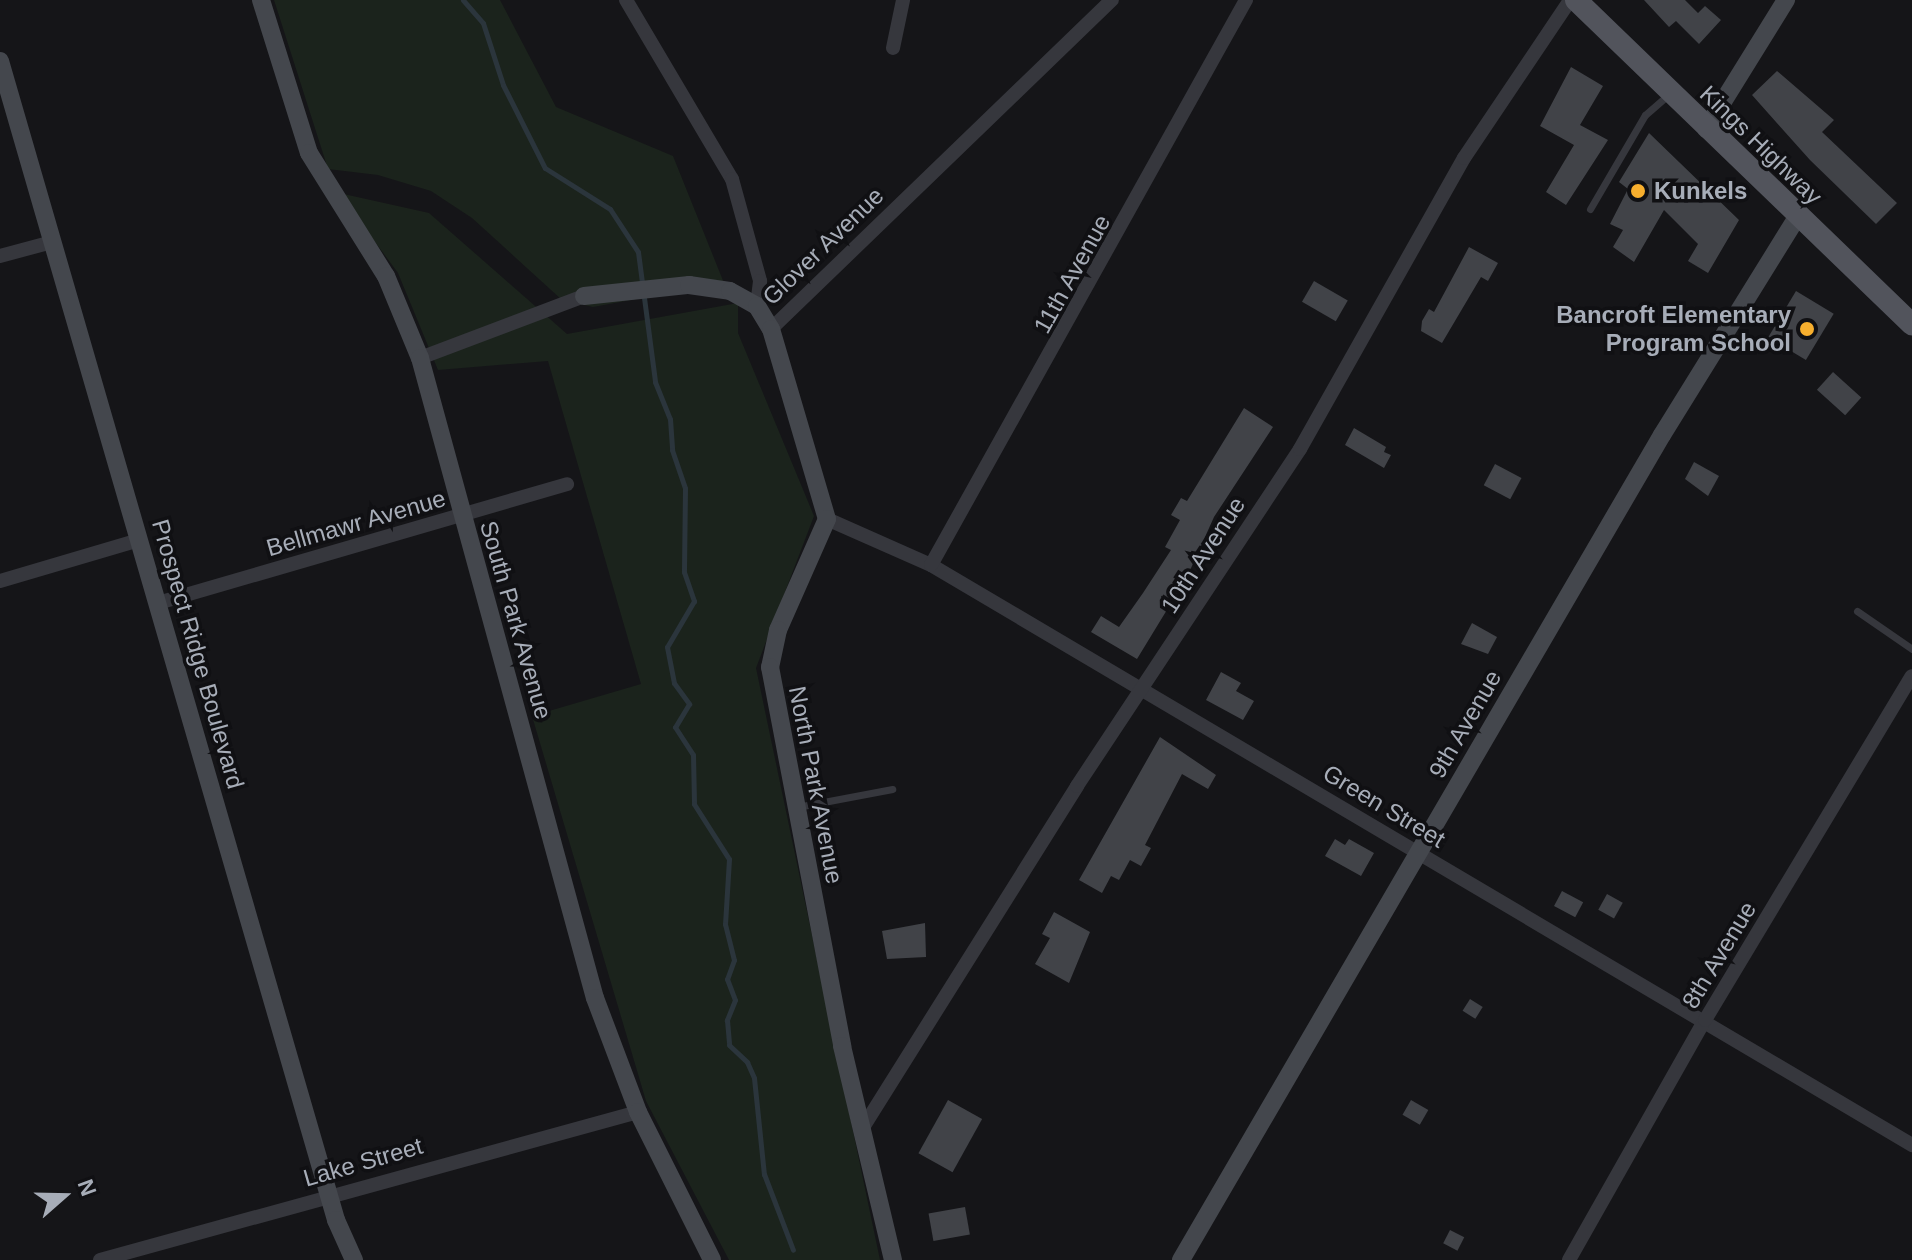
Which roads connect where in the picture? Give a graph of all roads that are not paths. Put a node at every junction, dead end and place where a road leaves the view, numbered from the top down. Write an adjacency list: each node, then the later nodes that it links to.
1 (261, 0): 20 (street, South Park Avenue)
2 (626, 0): 17 (street)
3 (903, 0): 8 (street)
4 (1112, 0): 19 (street, Glover Avenue)
5 (1246, 0): 25 (street, 11th Avenue)
6 (1573, 0): 10 (main road, Kings Highway); 31 (street, 10th Avenue)
7 (1786, 0): 11 (street)
8 (893, 48)
9 (0, 61): 14 (street, Prospect Ridge Boulevard)
10 (1670, 93): 11 (main road, Kings Highway); 12 (lane)
11 (1706, 129): 13 (main road, Kings Highway)
12 (1590, 209)
13 (1798, 216): 18 (main road, Kings Highway); 34 (street, 9th Avenue)
14 (52, 242): 15 (street); 24 (street, Prospect Ridge Boulevard)
15 (0, 256)
16 (584, 296): 17 (street, Glover Avenue); 20 (street, Glover Avenue)
17 (757, 306): 19 (street, Glover Avenue)
18 (1912, 325)
19 (771, 329): 23 (street)
20 (420, 358): 22 (street, South Park Avenue)
21 (567, 484): 22 (street, Bellmawr Avenue)
22 (461, 515): 27 (street, Bellmawr Avenue); 36 (street, South Park Avenue)
23 (827, 519): 25 (street, Green Street); 33 (street, North Park Avenue)
24 (139, 540): 26 (street); 27 (street, Prospect Ridge Boulevard)
25 (931, 565): 31 (street, Green Street)
26 (0, 581)
27 (158, 603): 39 (street, Prospect Ridge Boulevard)
28 (1857, 611): 29 (lane)
29 (1912, 649)
30 (1912, 676): 35 (street, 8th Avenue)
31 (1141, 688): 34 (street, Green Street); 37 (street, 10th Avenue)
32 (892, 789): 33 (lane)
33 (795, 808): 37 (street, North Park Avenue)
34 (1418, 852): 35 (street, Green Street); 44 (street, 9th Avenue)
35 (1705, 1020): 38 (street, Green Street); 45 (street, 8th Avenue)
36 (638, 1112): 39 (street, Lake Street); 42 (street, South Park Avenue)
37 (862, 1129): 43 (street, North Park Avenue)
38 (1912, 1145)
39 (329, 1194): 40 (street, Lake Street); 41 (street, Prospect Ridge Boulevard)
40 (100, 1260)
41 (354, 1260)
42 (712, 1260)
43 (893, 1260)
44 (1181, 1260)
45 (1569, 1260)

